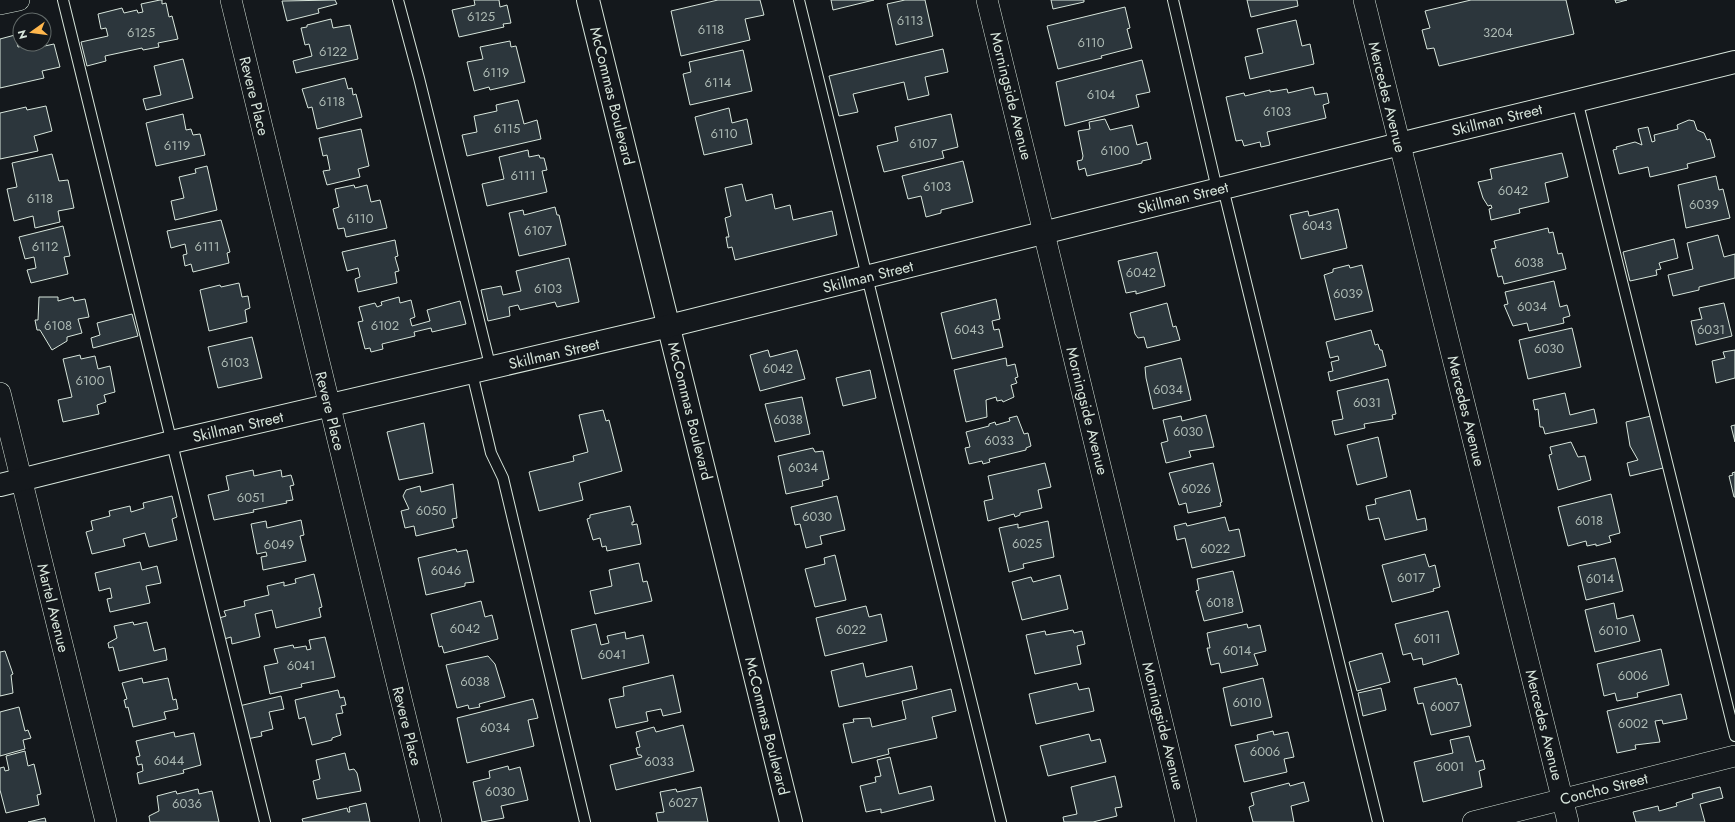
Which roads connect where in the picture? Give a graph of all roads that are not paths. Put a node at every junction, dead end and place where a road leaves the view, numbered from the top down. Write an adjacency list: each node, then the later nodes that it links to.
1 (19, 0): 10 (street)
2 (63, 0): 21 (lane)
3 (231, 0): 20 (street, Revere Place)
4 (398, 0): 18 (lane)
5 (588, 0): 17 (main road, McCommas Boulevard)
6 (799, 0): 16 (lane)
7 (987, 0): 15 (street, Morningside Avenue)
8 (1172, 0): 14 (lane)
9 (1364, 0): 13 (street, Mercedes Avenue)
10 (0, 4)
11 (1735, 62): 12 (main road, Skillman Street)
12 (1577, 100): 13 (main road, Skillman Street); 24 (lane)
13 (1399, 144): 14 (main road, Skillman Street); 26 (street, Mercedes Avenue)
14 (1220, 189): 15 (main road, Skillman Street); 34 (lane)
15 (1044, 233): 16 (main road, Skillman Street); 33 (street, Morningside Avenue)
16 (868, 277): 17 (main road, Skillman Street); 32 (lane)
17 (669, 326): 18 (main road, Skillman Street); 27 (main road, McCommas Boulevard)
18 (481, 371): 20 (main road, Skillman Street); 31 (lane)
19 (0, 393): 22 (street, Martel Avenue)
20 (329, 406): 21 (main road, Skillman Street); 30 (street, Revere Place)
21 (172, 442): 22 (main road, Skillman Street); 29 (lane)
22 (21, 480): 23 (main road, Skillman Street); 28 (street, Martel Avenue)
23 (0, 485)
24 (1735, 736)
25 (1735, 756): 26 (street, Concho Street)
26 (1562, 800): 35 (street, Concho Street); 36 (street, Mercedes Avenue)
27 (787, 821)
28 (106, 822)
29 (265, 822)
30 (431, 822)
31 (585, 822)
32 (1001, 822)
33 (1186, 822)
34 (1378, 822)
35 (1473, 822)
36 (1568, 822)

